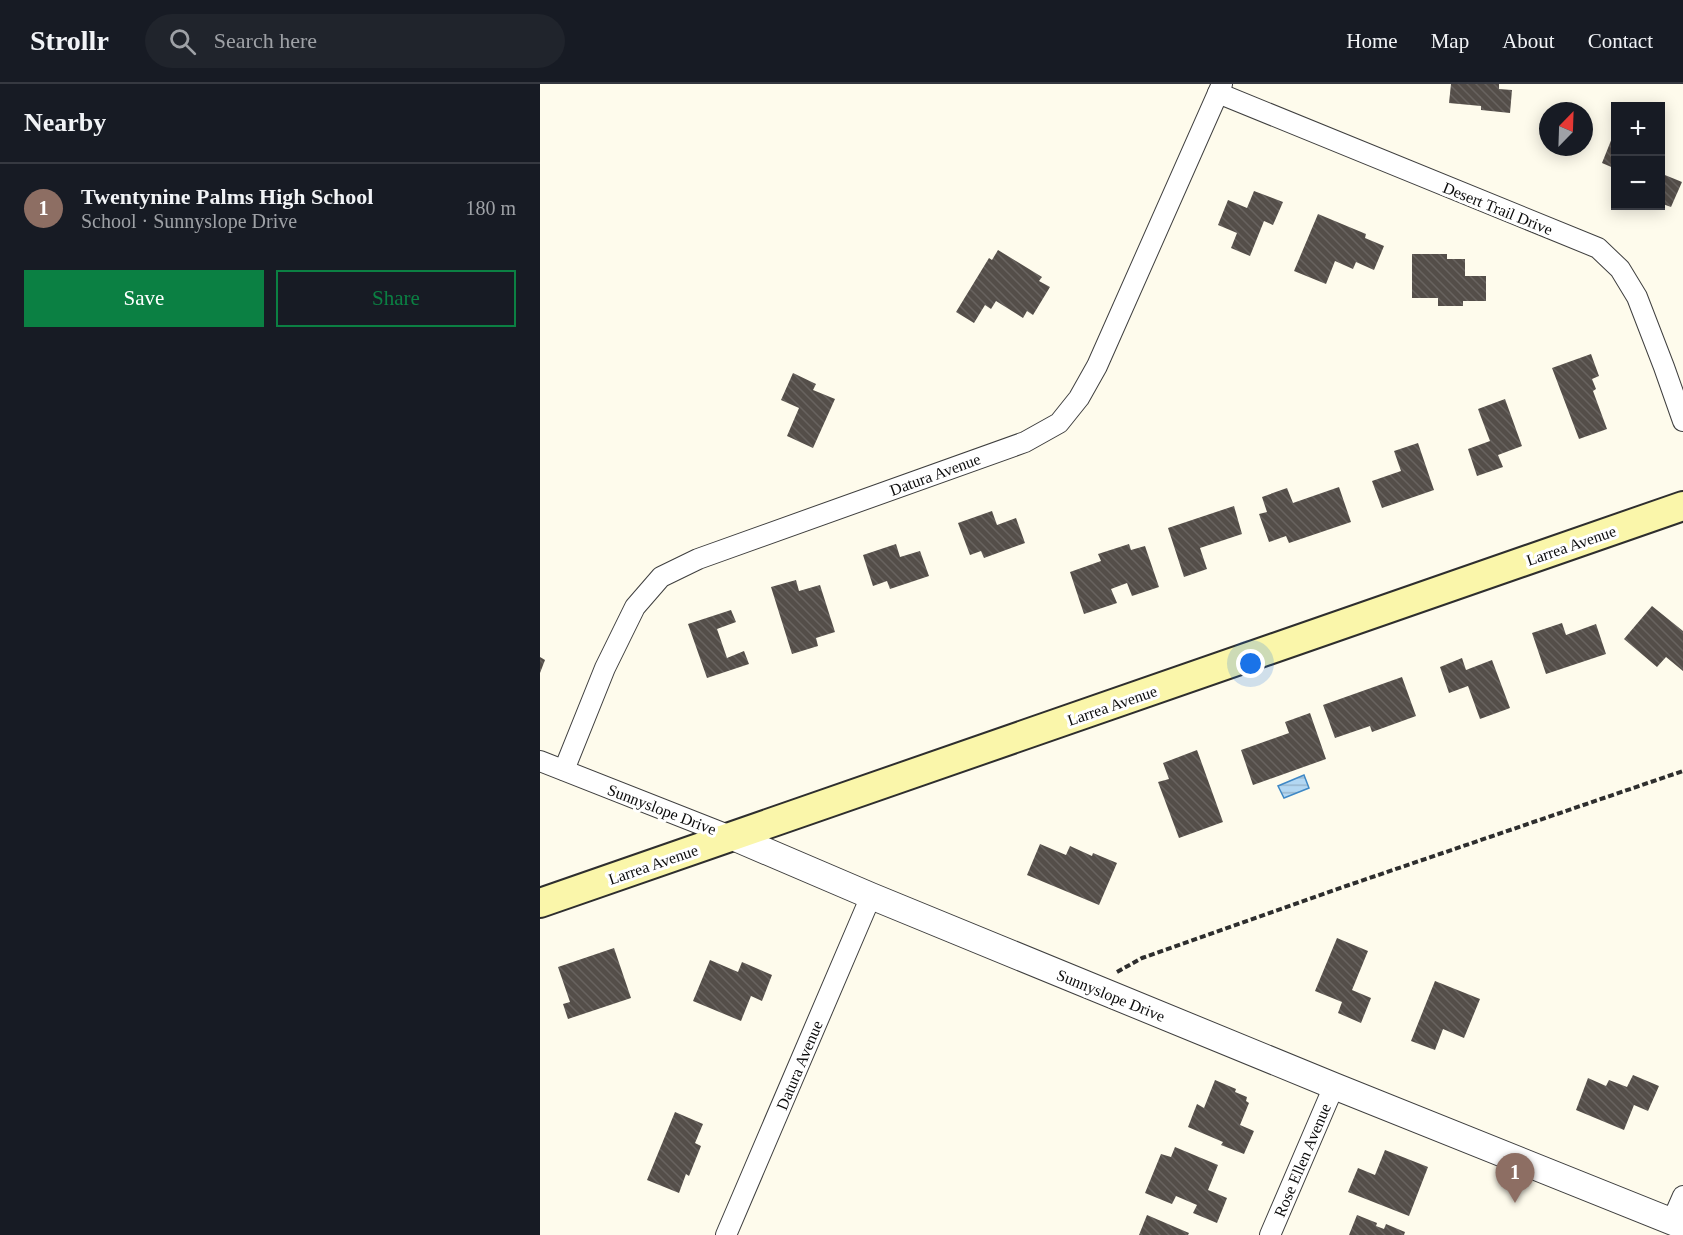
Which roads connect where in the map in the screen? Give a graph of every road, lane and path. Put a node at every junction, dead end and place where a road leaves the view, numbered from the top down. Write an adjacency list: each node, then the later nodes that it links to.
1 (1220, 88): 2 (street, Desert Trail Drive); 5 (street, Datura Avenue)
2 (1683, 421)
3 (1683, 506): 7 (main road, Larrea Avenue)
4 (540, 761): 5 (street, Sunnyslope Drive)
5 (564, 770): 7 (street, Sunnyslope Drive)
6 (1683, 771): 10 (path)
7 (733, 837): 8 (street, Sunnyslope Drive); 9 (main road, Larrea Avenue)
8 (871, 896): 10 (street, Sunnyslope Drive); 14 (street, Datura Avenue)
9 (540, 903)
10 (1090, 986): 11 (street, Sunnyslope Drive)
11 (1334, 1086): 13 (street, Sunnyslope Drive); 15 (street, Rose Ellen Avenue)
12 (1683, 1196): 13 (street)
13 (1678, 1223)
14 (726, 1235)
15 (1270, 1235)

